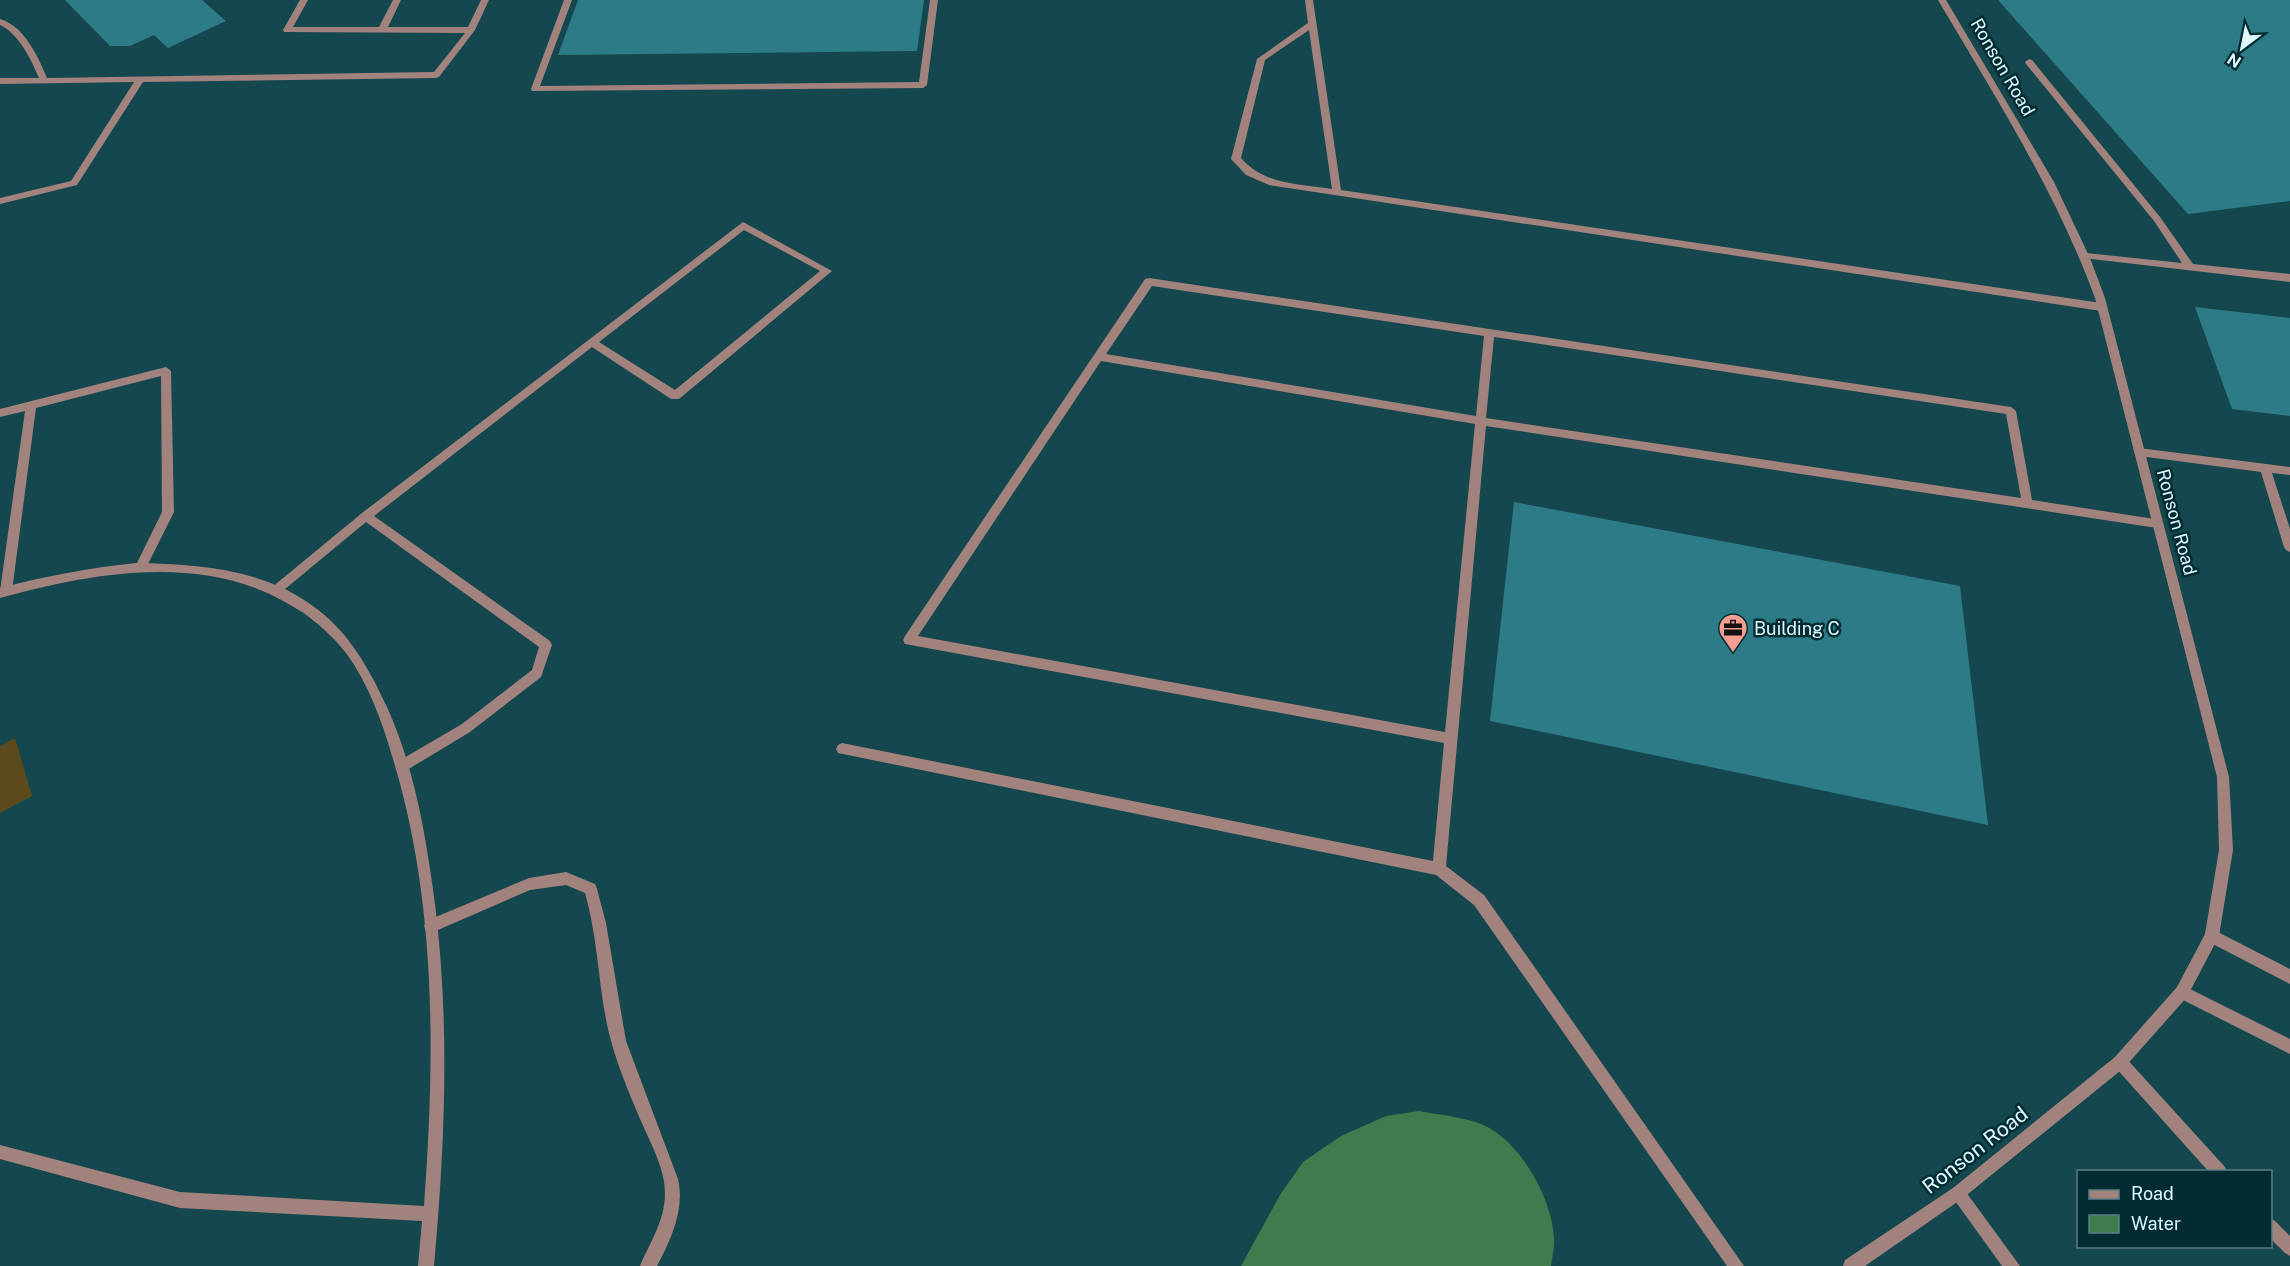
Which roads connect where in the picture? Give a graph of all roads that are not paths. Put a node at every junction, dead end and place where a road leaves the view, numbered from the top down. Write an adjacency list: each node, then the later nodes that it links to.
1 (304, 0): 10 (street)
2 (397, 0): 10 (street)
3 (485, 0): 11 (street)
4 (568, 0): 5 (street)
5 (934, 0)
6 (1309, 0): 9 (street)
7 (1942, 0): 18 (street, Ronson Road)
8 (0, 22): 15 (street)
9 (1313, 24): 16 (street); 16 (street)
10 (382, 30): 11 (street)
11 (471, 30): 13 (street)
12 (2030, 62): 19 (street)
13 (140, 79): 15 (street); 17 (street)
14 (0, 81): 15 (street)
15 (44, 81)
16 (1337, 193): 21 (street)
17 (0, 201)
18 (2086, 256): 19 (street); 21 (street, Ronson Road)
19 (2190, 267): 20 (street)
20 (2290, 278)
21 (2101, 307): 28 (street, Ronson Road)
22 (1489, 333): 24 (street); 27 (street); 31 (street)
23 (591, 342): 23 (street); 32 (street)
24 (1098, 357): 27 (street); 38 (street)
25 (31, 405): 26 (street); 35 (street); 37 (street)
26 (0, 413)
27 (1481, 421): 31 (street); 38 (street)
28 (2139, 452): 29 (street); 33 (street, Ronson Road)
29 (2265, 467): 30 (street); 34 (street)
30 (2290, 471)
31 (2027, 503): 33 (street)
32 (366, 516): 36 (street); 40 (street)
33 (2157, 523): 43 (street, Ronson Road)
34 (2290, 547)
35 (141, 567): 36 (street); 37 (street)
36 (275, 591): 40 (street)
37 (3, 592)
38 (1451, 739): 41 (street)
39 (842, 749): 41 (street)
40 (402, 766): 42 (street)
41 (1439, 869): 56 (street)
42 (431, 926): 51 (street); 55 (street)
43 (2212, 936): 44 (street); 45 (street, Ronson Road)
44 (2290, 977)
45 (2182, 992): 46 (street); 47 (street, Ronson Road)
46 (2290, 1047)
47 (2120, 1062): 49 (street); 50 (street, Ronson Road)
48 (0, 1152): 51 (street)
49 (2218, 1170)
50 (1958, 1193): 57 (street, Ronson Road); 58 (street)
51 (431, 1214): 54 (street)
52 (2272, 1228): 53 (street)
53 (2290, 1248)
54 (426, 1266)
55 (648, 1266)
56 (1736, 1266)
57 (1851, 1266)
58 (2012, 1266)

